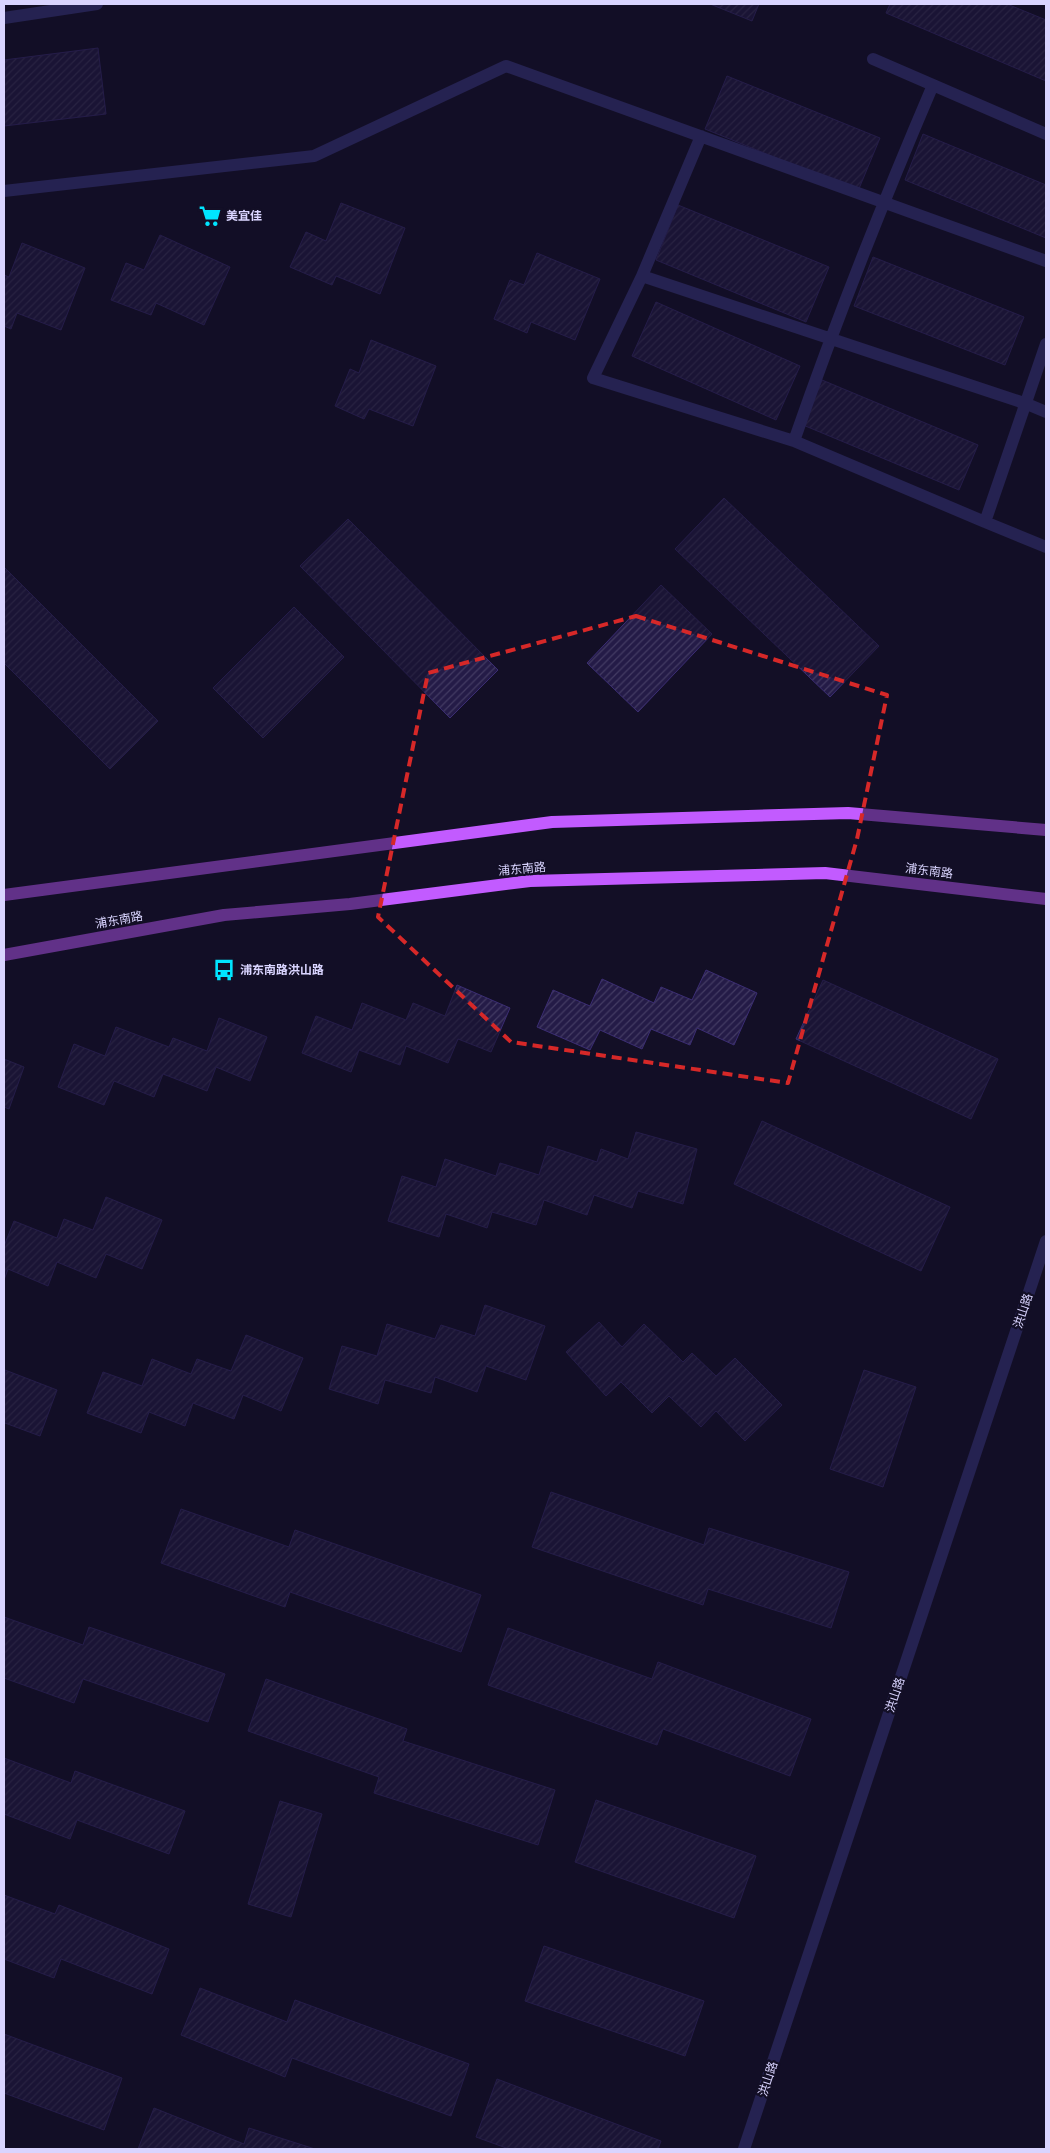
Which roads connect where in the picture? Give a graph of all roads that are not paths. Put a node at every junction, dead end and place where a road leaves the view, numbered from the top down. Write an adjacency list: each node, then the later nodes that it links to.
1 (97, 4): 2 (street)
2 (4, 18)
3 (873, 59): 4 (street)
4 (932, 85): 5 (street); 8 (street)
5 (1046, 134)
6 (701, 136): 7 (street); 8 (street); 10 (street)
7 (4, 191)
8 (883, 202): 9 (street); 11 (street)
9 (1046, 261)
10 (642, 276): 11 (street); 15 (street)
11 (829, 339): 13 (street); 15 (street)
12 (1046, 344): 13 (street)
13 (1026, 404): 14 (street); 16 (street)
14 (1046, 412)
15 (794, 441): 16 (street)
16 (985, 522): 17 (street)
17 (1046, 547)
18 (1046, 830): 19 (main road)
19 (4, 895)
20 (1046, 900): 21 (main road, 浦东南路)
21 (4, 955)
22 (1046, 1241): 23 (street, 洪山路)
23 (744, 2149)

